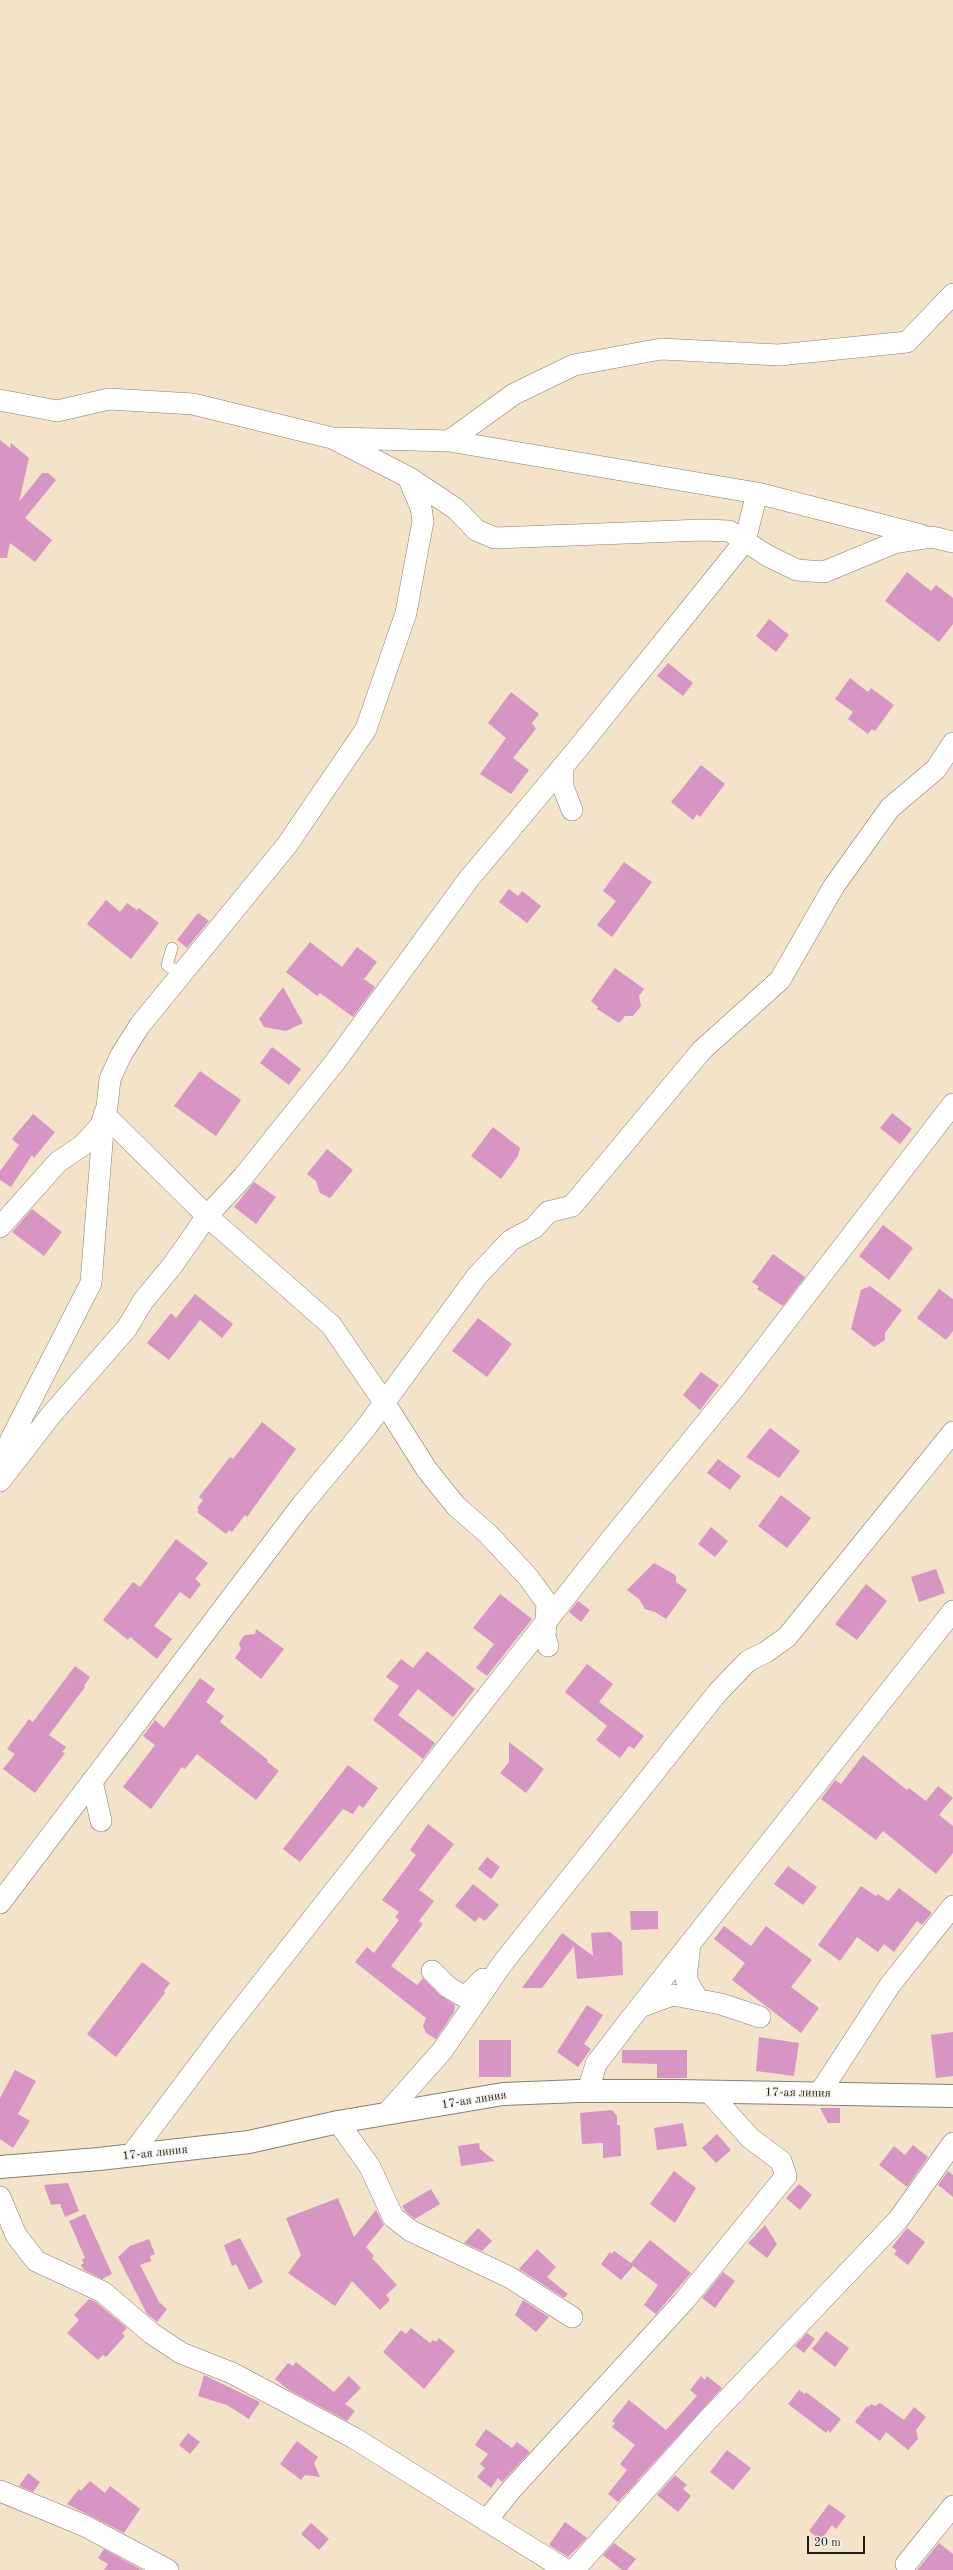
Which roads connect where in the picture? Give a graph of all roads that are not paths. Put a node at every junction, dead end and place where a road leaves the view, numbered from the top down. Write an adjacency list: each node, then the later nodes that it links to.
1 (953, 294): 4 (street)
2 (0, 400): 3 (street)
3 (332, 438): 4 (street); 5 (street)
4 (449, 441): 6 (street)
5 (408, 477): 8 (street); 14 (street)
6 (757, 493): 7 (street); 8 (street)
7 (932, 538): 8 (street); 9 (street)
8 (745, 541): 11 (street)
9 (953, 542)
10 (953, 743): 19 (street)
11 (563, 767): 12 (street); 17 (street)
12 (572, 810)
13 (172, 948): 14 (lane)
14 (180, 974): 16 (street)
15 (953, 1104): 24 (street)
16 (104, 1114): 17 (street); 18 (street); 21 (street)
17 (207, 1216): 19 (street); 22 (street)
18 (0, 1227)
19 (384, 1402): 24 (street); 26 (street)
20 (953, 1432): 31 (street)
21 (0, 1465)
22 (0, 1481)
23 (953, 1610): 30 (street)
24 (547, 1620): 25 (street); 43 (street)
25 (548, 1646)
26 (92, 1782): 27 (street); 28 (street)
27 (101, 1821)
28 (0, 1903)
29 (953, 1906): 38 (street)
30 (690, 1944): 33 (street); 34 (street)
31 (502, 1964): 32 (street); 40 (street)
32 (432, 1971)
33 (698, 2000): 34 (street); 35 (street)
34 (639, 2007): 36 (street)
35 (760, 2017)
36 (588, 2091): 37 (street, 17-ая линия); 40 (street, 17-ая линия)
37 (709, 2092): 38 (street, 17-ая линия); 49 (street)
38 (819, 2094): 39 (street, 17-ая линия)
39 (953, 2096)
40 (386, 2114): 41 (street, 17-ая линия)
41 (338, 2122): 43 (street, 17-ая линия); 46 (street)
42 (953, 2143): 53 (street)
43 (131, 2155): 44 (street, 17-ая линия)
44 (0, 2167)
45 (0, 2197): 49 (street)
46 (572, 2317)
47 (0, 2491): 51 (street)
48 (953, 2506): 50 (street)
49 (486, 2521): 52 (street)
50 (906, 2564)
51 (168, 2570)
52 (566, 2570)
53 (574, 2570)

